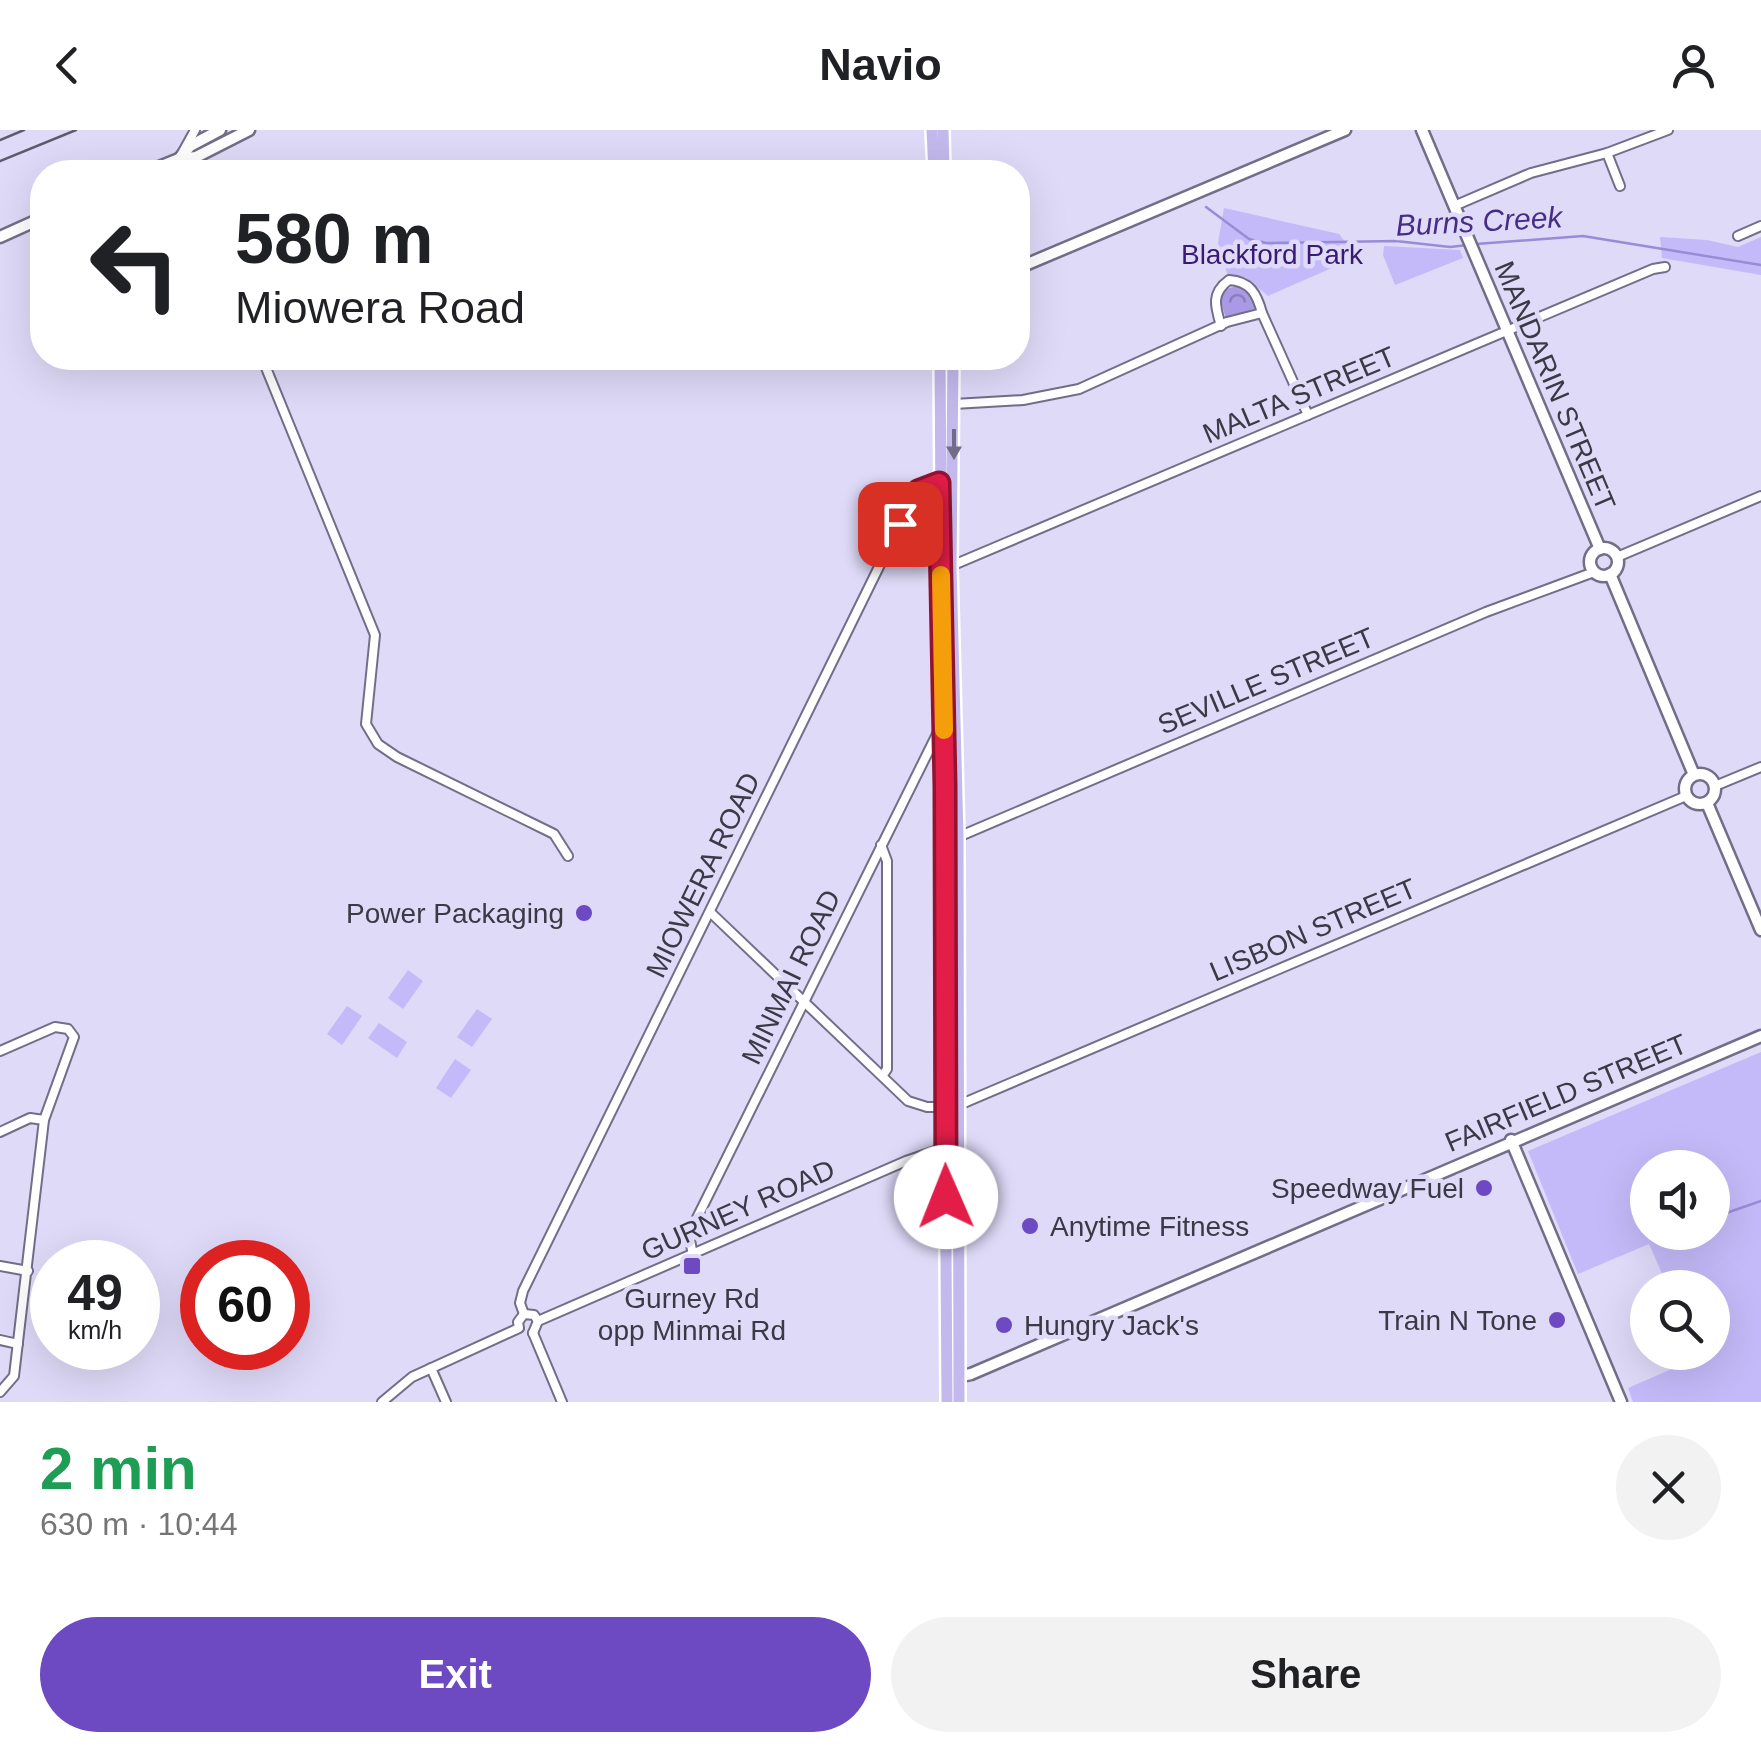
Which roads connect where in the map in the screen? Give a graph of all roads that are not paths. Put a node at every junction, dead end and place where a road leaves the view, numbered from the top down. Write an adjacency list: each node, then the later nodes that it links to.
1 (195, 130): 10 (street)
2 (220, 130): 10 (street)
3 (250, 130): 10 (street)
4 (932, 130): 12 (main road)
5 (943, 130): 13 (main road)
6 (1345, 130): 20 (street)
7 (1422, 130): 15 (street, MANDARIN STREET)
8 (1668, 130): 9 (street)
9 (1607, 153): 14 (street); 15 (street)
10 (179, 158): 11 (street)
11 (174, 160)
12 (933, 160)
13 (944, 160)
14 (1620, 186)
15 (1454, 206): 24 (street, MANDARIN STREET)
16 (30, 223): 19 (street)
17 (1761, 226): 18 (street)
18 (1738, 236)
19 (0, 237)
20 (1030, 263)
21 (1665, 267): 24 (street, MALTA STREET)
22 (1262, 313): 23 (street); 23 (street); 29 (street)
23 (1221, 326): 28 (street)
24 (1507, 331): 29 (street, MALTA STREET); 33 (street, MANDARIN STREET)
25 (267, 370): 46 (street)
26 (940, 370): 30 (main road)
27 (953, 370): 28 (main road)
28 (954, 404): 31 (main road, one-way to 31)
29 (1308, 415): 35 (street, MALTA STREET)
30 (939, 483): 31 (street); 38 (main road); 47 (street, MIOWERA ROAD)
31 (954, 484): 35 (main road)
32 (1761, 496): 34 (street)
33 (1600, 549): 34 (street); 36 (street)
34 (1617, 557): 37 (street)
35 (951, 566): 44 (main road)
36 (1594, 572): 37 (street); 44 (street, SEVILLE STREET)
37 (1610, 574): 40 (street)
38 (944, 722): 45 (street, MINMAI ROAD); 53 (main road)
39 (1761, 767): 41 (street)
40 (1694, 775): 41 (street); 42 (street)
41 (1716, 786): 43 (street)
42 (1686, 796): 43 (street); 53 (street, LISBON STREET)
43 (1708, 803): 48 (street)
44 (958, 837): 53 (main road)
45 (880, 845): 49 (street, MINMAI ROAD); 52 (street)
46 (568, 856)
47 (710, 912): 49 (street); 61 (street, MIOWERA ROAD)
48 (1761, 930)
49 (804, 1003): 52 (street); 58 (street, MINMAI ROAD)
50 (1761, 1036): 56 (street, FAIRFIELD STREET)
51 (0, 1051): 54 (street)
52 (883, 1076): 53 (street)
53 (952, 1106): 57 (main road)
54 (44, 1120): 55 (street); 60 (street)
55 (0, 1132)
56 (1511, 1140): 68 (street, FAIRFIELD STREET); 75 (street)
57 (952, 1150): 58 (street, GURNEY ROAD); 68 (main road)
58 (693, 1255): 62 (street, GURNEY ROAD)
59 (0, 1266): 60 (street)
60 (28, 1271): 66 (street)
61 (524, 1314): 62 (street); 63 (street)
62 (538, 1321): 64 (street)
63 (519, 1328): 64 (street); 67 (street)
64 (533, 1333): 72 (street)
65 (0, 1340): 66 (street)
66 (18, 1344): 69 (street)
67 (431, 1368): 70 (street); 71 (street)
68 (953, 1378): 73 (main road); 74 (main road)
69 (0, 1392)
70 (382, 1402)
71 (446, 1402)
72 (562, 1402)
73 (947, 1402)
74 (959, 1402)
75 (1622, 1402)

